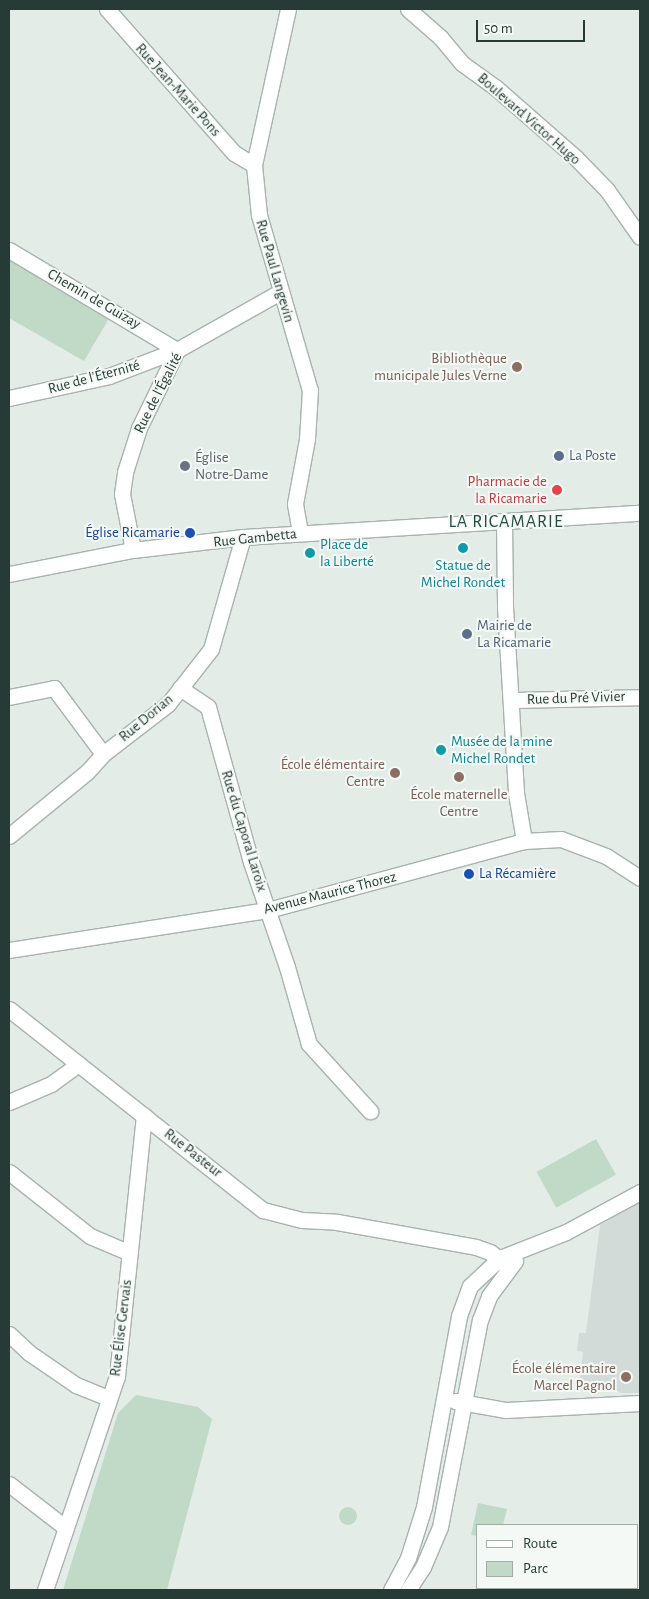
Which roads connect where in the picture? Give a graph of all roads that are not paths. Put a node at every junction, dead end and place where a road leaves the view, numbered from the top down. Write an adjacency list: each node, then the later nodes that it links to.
1 (107, 9): 4 (street, Rue Jean-Marie Pons)
2 (288, 9): 4 (street, Rue Paul Langevin)
3 (408, 9): 5 (street, Boulevard Victor Hugo)
4 (254, 165): 7 (street, Rue Paul Langevin)
5 (640, 237)
6 (9, 250): 8 (street, Chemin de Guizay)
7 (280, 292): 8 (street, Rue de l'Égalité); 12 (street, Rue Paul Langevin)
8 (177, 350): 9 (street, Rue de l'Éternité); 14 (street, Rue de l'Égalité)
9 (9, 398)
10 (640, 513): 11 (street, Rue Gambetta)
11 (504, 521): 12 (street, Rue Gambetta); 19 (street)
12 (300, 533): 13 (street, Rue Gambetta)
13 (243, 537): 14 (street, Rue Gambetta); 16 (street, Rue Dorian)
14 (133, 550): 15 (street, Rue Gambetta)
15 (9, 574)
16 (180, 688): 20 (street, Rue Dorian); 24 (street, Rue du Caporal Laroix)
17 (640, 696): 19 (street, Rue du Pré Vivier)
18 (9, 697): 20 (street)
19 (511, 700): 22 (street)
20 (103, 754): 21 (street, Rue Dorian)
21 (9, 836)
22 (524, 841): 23 (street, Avenue Maurice Thorez); 24 (street, Avenue Maurice Thorez)
23 (640, 878)
24 (268, 910): 25 (street, Avenue Maurice Thorez); 29 (street, Rue du Caporal Laroix)
25 (9, 950)
26 (10, 1009): 27 (street, Rue Pasteur)
27 (79, 1064): 28 (street); 30 (street, Rue Pasteur)
28 (9, 1102)
29 (370, 1111)
30 (144, 1116): 33 (street, Rue Élise Gervais); 34 (street, Rue Pasteur)
31 (9, 1172): 33 (street)
32 (640, 1192): 34 (street)
33 (130, 1253): 36 (street, Rue Élise Gervais)
34 (504, 1263): 37 (street); 39 (street)
35 (9, 1334): 36 (street)
36 (109, 1398): 41 (street, Rue Élise Gervais)
37 (444, 1399): 39 (street); 43 (street)
38 (640, 1402): 39 (street)
39 (464, 1403): 44 (street)
40 (9, 1484): 41 (street)
41 (66, 1528): 42 (street, Rue Élise Gervais)
42 (45, 1590)
43 (391, 1590)
44 (408, 1590)

